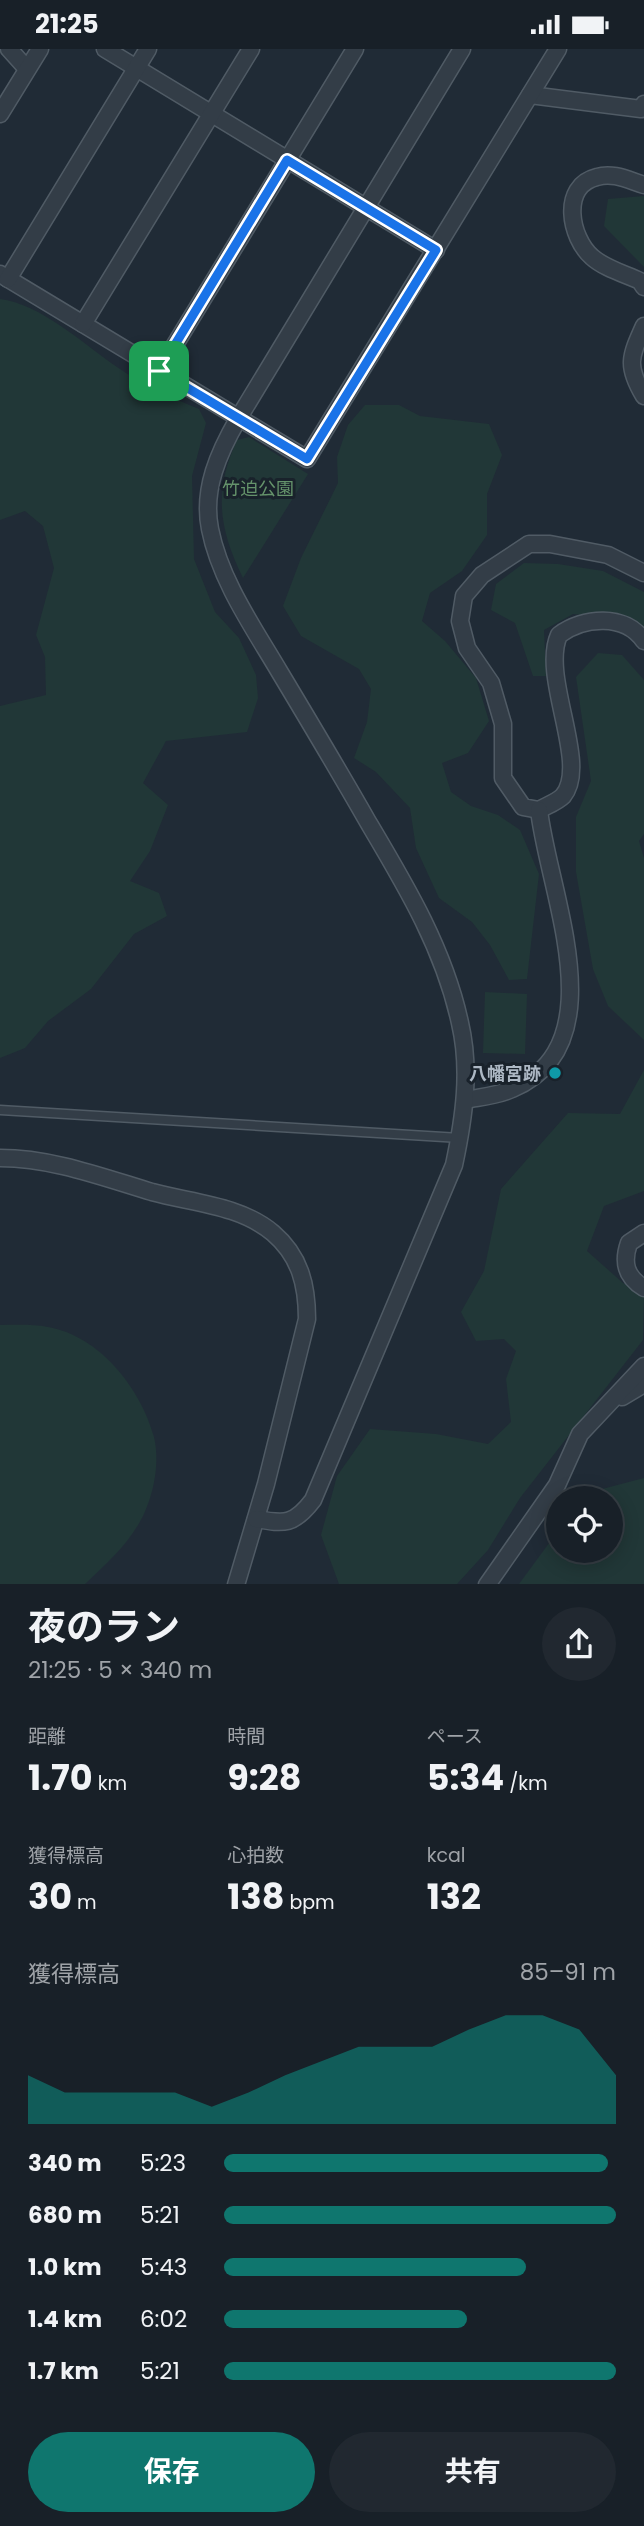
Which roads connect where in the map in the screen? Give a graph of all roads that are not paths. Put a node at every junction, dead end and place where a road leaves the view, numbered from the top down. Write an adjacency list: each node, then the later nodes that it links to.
1 (9, 49): 10 (street)
2 (40, 49): 10 (street)
3 (105, 49): 9 (street)
4 (148, 49): 9 (street)
5 (251, 49): 14 (street)
6 (355, 49): 15 (street)
7 (462, 49): 17 (street)
8 (558, 49): 11 (street)
9 (137, 68): 14 (street); 19 (street)
10 (27, 69): 13 (street)
11 (530, 95): 12 (street); 18 (street)
12 (644, 104)
13 (0, 114)
14 (212, 114): 15 (street); 21 (street)
15 (287, 160): 17 (street); 23 (street)
16 (644, 184): 20 (street)
17 (365, 207): 18 (street); 25 (street)
18 (436, 250): 25 (street)
19 (4, 277): 21 (street)
20 (644, 287)
21 (83, 324): 23 (street)
22 (644, 326): 24 (street)
23 (159, 371): 25 (street)
24 (644, 396)
25 (238, 419): 29 (street)
26 (644, 573): 28 (street)
27 (644, 641): 28 (street)
28 (539, 810): 29 (street)
29 (465, 1100): 31 (street)
30 (0, 1110): 31 (lane)
31 (460, 1138): 38 (street)
32 (0, 1158): 38 (street)
33 (644, 1233): 34 (street)
34 (644, 1288)
35 (644, 1366): 37 (street)
36 (644, 1384): 37 (street)
37 (607, 1404): 40 (street)
38 (256, 1520): 39 (street)
39 (236, 1584)
40 (487, 1584)

